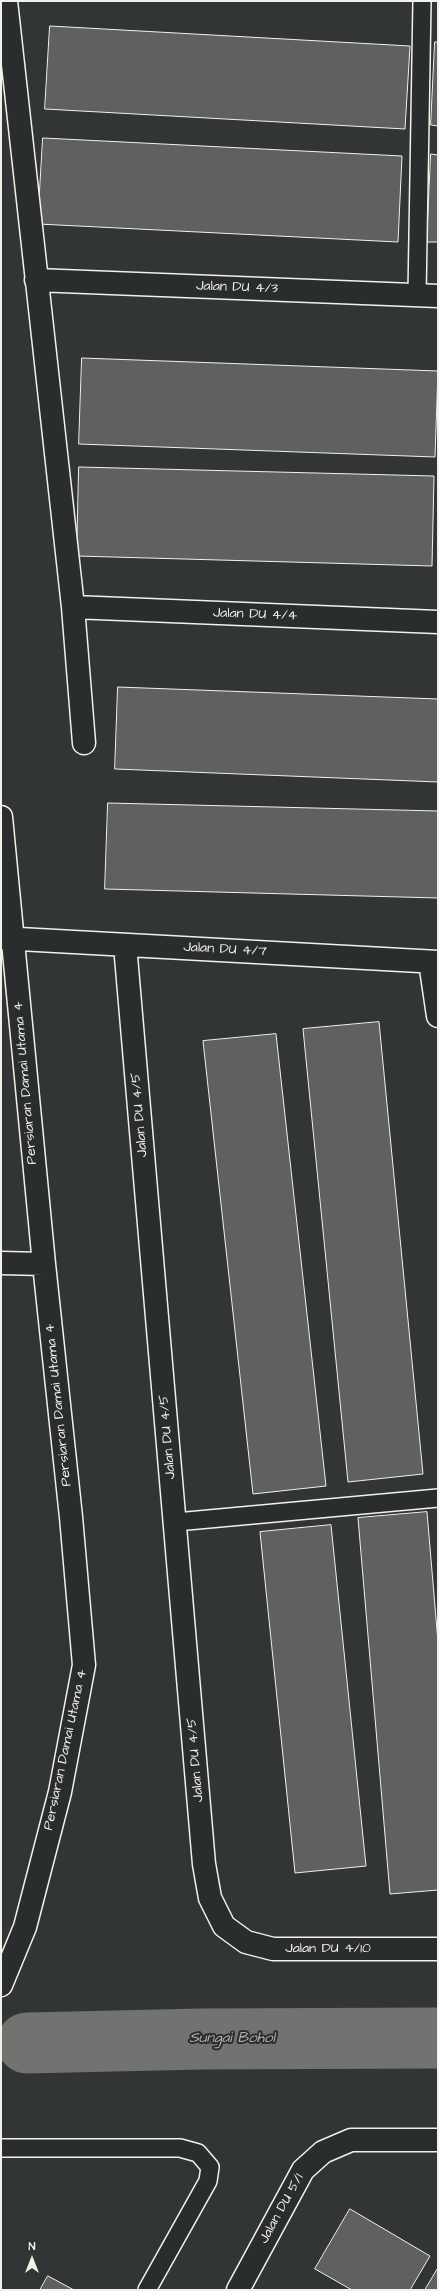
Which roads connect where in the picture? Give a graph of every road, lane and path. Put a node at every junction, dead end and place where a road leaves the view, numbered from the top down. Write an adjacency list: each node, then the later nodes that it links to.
1 (6, 1): 3 (street)
2 (422, 1): 4 (lane)
3 (36, 280): 4 (street, Jalan DU 4/3); 5 (street)
4 (428, 296)
5 (73, 607): 6 (street, Jalan DU 4/4); 7 (street)
6 (438, 622)
7 (84, 743)
8 (1, 816): 9 (street, Persiaran Damai Utama 4)
9 (7, 938): 10 (street, Jalan DU 4/7); 14 (street, Persiaran Damai Utama 4)
10 (125, 945): 11 (street, Jalan DU 4/7); 16 (street, Jalan DU 4/5)
11 (434, 962): 12 (street)
12 (438, 1016)
13 (1, 1263): 14 (street)
14 (44, 1264): 19 (street, Persiaran Damai Utama 4)
15 (438, 1498): 16 (lane)
16 (176, 1522): 17 (street, Jalan DU 4/5)
17 (224, 1926): 18 (street, Jalan DU 4/10)
18 (438, 1949)
19 (1, 1985)
20 (438, 2140): 23 (street, Jalan DU 5/1)
21 (1, 2148): 22 (lane)
22 (147, 2290)
23 (238, 2290)

